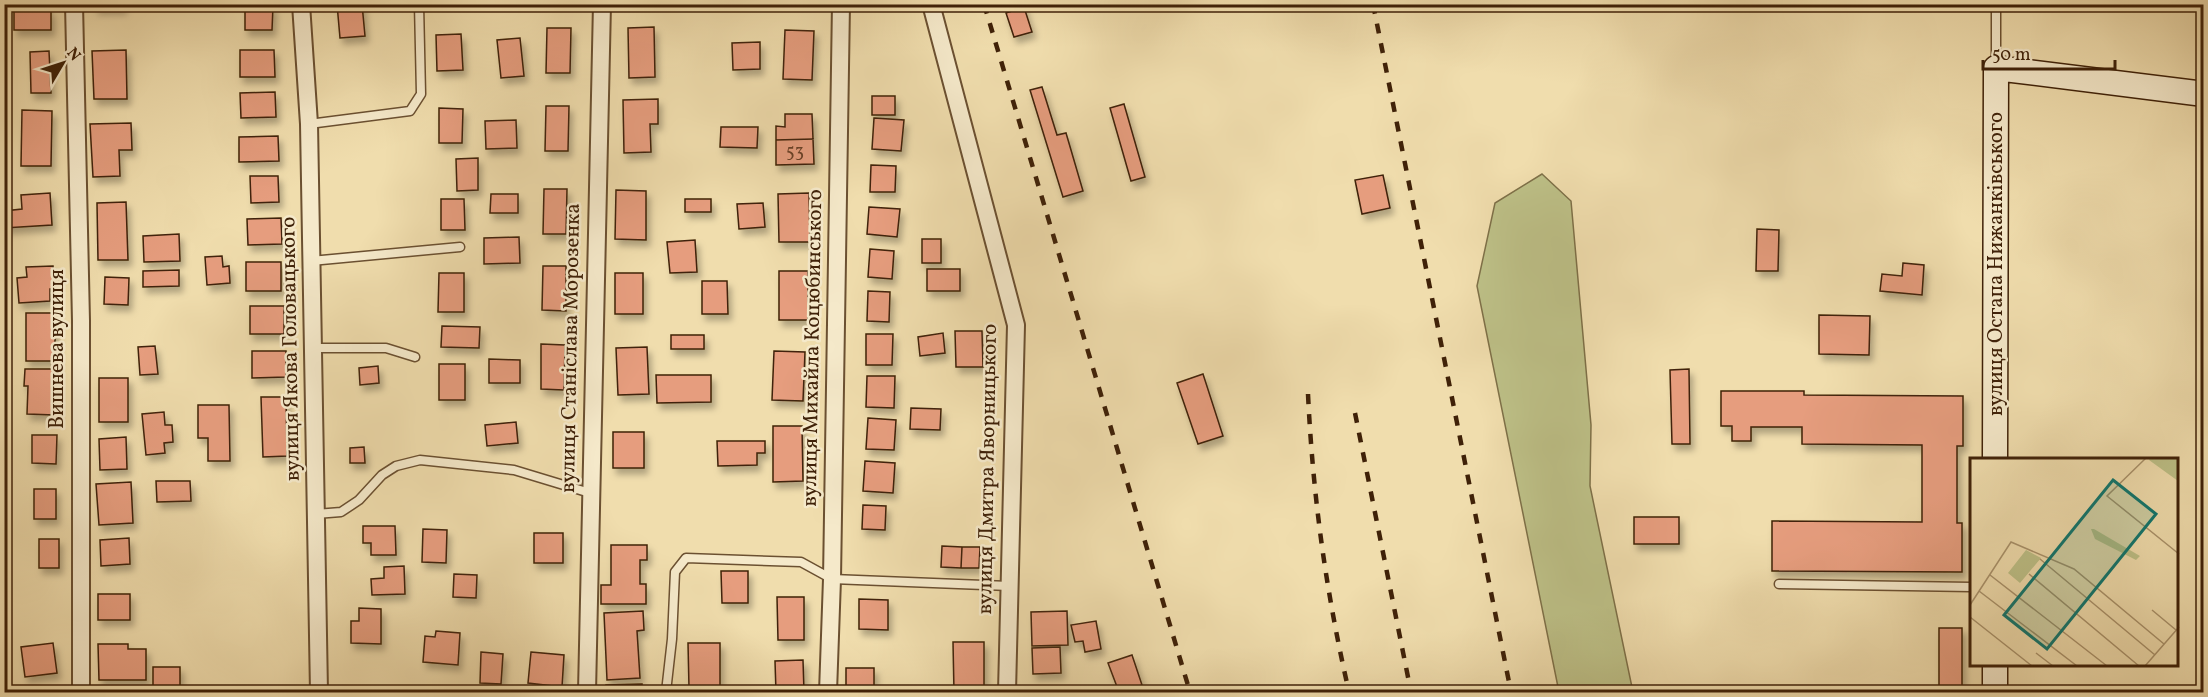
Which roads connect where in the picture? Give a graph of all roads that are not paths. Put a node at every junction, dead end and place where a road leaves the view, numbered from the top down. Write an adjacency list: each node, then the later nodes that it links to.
1 (74, 4): 23 (street, Вишнева вулиця)
2 (302, 4): 10 (street, вулиця Якова Головацького)
3 (419, 4): 10 (lane)
4 (602, 4): 16 (street, вулиця Станіслава Морозенка)
5 (841, 4): 18 (street, вулиця Михайла Коцюбинського)
6 (931, 4): 20 (street, вулиця Дмитра Яворницького)
7 (1996, 4): 8 (lane)
8 (1996, 68): 9 (main road); 15 (main road, вулиця Остапа Нижанківського)
9 (2204, 94)
10 (309, 124): 12 (street, вулиця Якова Головацького)
11 (460, 247): 12 (lane)
12 (311, 261): 13 (street, вулиця Якова Головацького)
13 (313, 348): 14 (lane); 17 (street, вулиця Якова Головацького)
14 (415, 357)
15 (1995, 458)
16 (590, 493): 17 (lane); 25 (street, вулиця Станіслава Морозенка)
17 (316, 514): 24 (street, вулиця Якова Головацького)
18 (832, 579): 20 (lane); 26 (lane); 27 (street, вулиця Михайла Коцюбинського)
19 (1779, 584): 21 (lane)
20 (1009, 586): 28 (street, вулиця Дмитра Яворницького)
21 (1970, 587)
22 (1995, 667): 29 (main road)
23 (81, 693)
24 (320, 693)
25 (587, 693)
26 (666, 693)
27 (828, 693)
28 (1007, 693)
29 (1995, 693)

